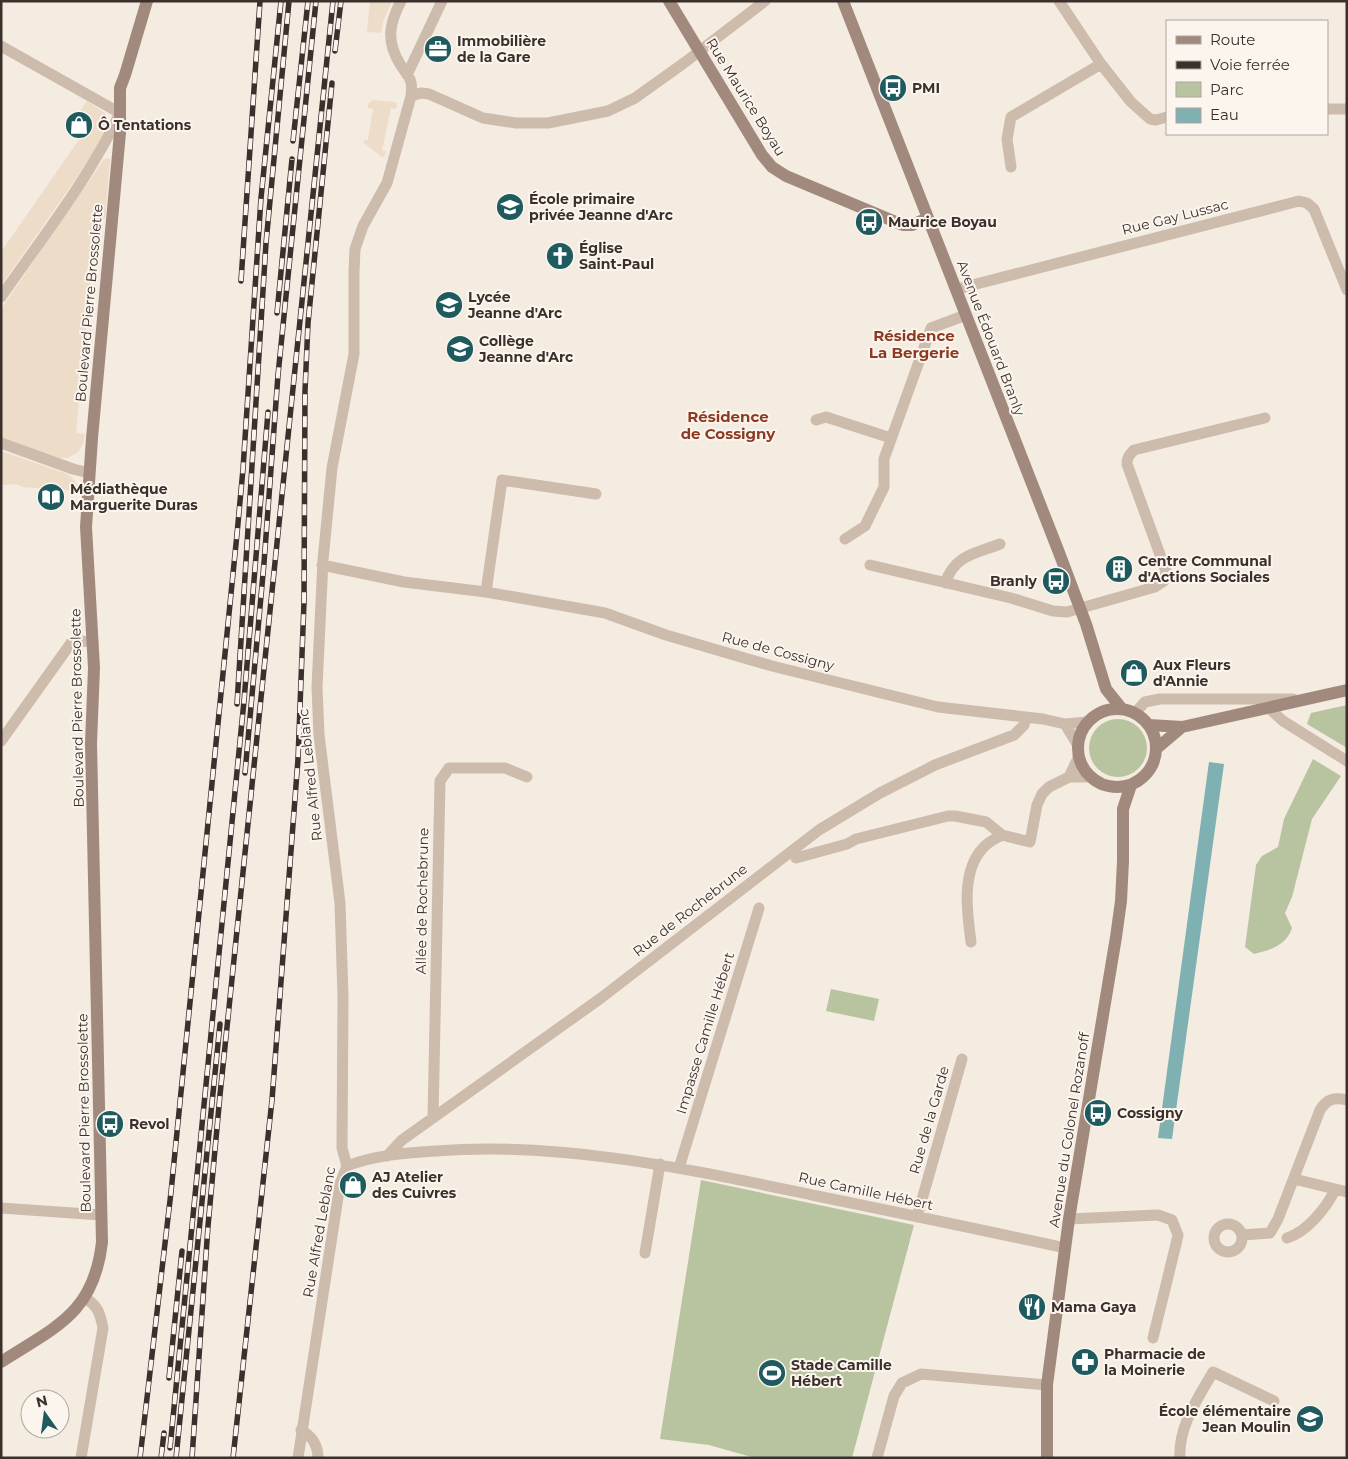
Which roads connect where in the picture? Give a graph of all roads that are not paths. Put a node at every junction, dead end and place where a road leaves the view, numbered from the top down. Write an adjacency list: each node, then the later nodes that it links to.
1 (147, 1): 15 (street, Boulevard Pierre Brossolette)
2 (401, 1): 11 (street)
3 (442, 1): 11 (street)
4 (669, 1): 9 (street, Rue Maurice Boyau)
5 (765, 1): 9 (street)
6 (843, 1): 18 (street, Avenue Édouard Branly)
7 (1059, 1): 10 (street)
8 (1, 46): 15 (street)
9 (700, 52): 12 (street); 18 (street, Rue Maurice Boyau)
10 (1100, 64): 16 (street); 17 (street)
11 (407, 75): 12 (street)
12 (411, 96): 31 (street, Rue Alfred Leblanc)
13 (1328, 108): 14 (street)
14 (1347, 109)
15 (120, 113): 21 (street); 27 (street, Boulevard Pierre Brossolette)
16 (1166, 117)
17 (1012, 167)
18 (928, 218): 19 (street, Avenue Édouard Branly)
19 (956, 289): 20 (street, Rue Gay Lussac); 22 (street, Avenue Édouard Branly)
20 (1347, 290)
21 (1, 297)
22 (966, 315): 25 (street); 35 (street, Avenue Édouard Branly)
23 (1265, 418): 35 (street)
24 (816, 420): 25 (street)
25 (891, 438): 29 (street)
26 (1, 443): 27 (street)
27 (89, 473): 36 (street, Boulevard Pierre Brossolette)
28 (596, 494): 34 (street)
29 (845, 539)
30 (1000, 544): 33 (street)
31 (322, 565): 34 (street, Rue de Cossigny); 69 (street, Rue Alfred Leblanc)
32 (870, 565): 33 (street)
33 (945, 583): 35 (street)
34 (486, 592): 44 (street, Rue de Cossigny)
35 (1080, 608): 37 (street, Avenue Édouard Branly)
36 (93, 642): 49 (street); 74 (street, Boulevard Pierre Brossolette)
37 (1106, 689): 41 (street, Avenue Édouard Branly); 42 (street, Avenue Édouard Branly)
38 (1347, 690): 39 (street)
39 (1306, 699): 40 (street); 43 (street)
40 (1269, 708): 48 (street); 53 (street)
41 (1122, 709): 42 (street); 43 (street)
42 (1102, 711): 45 (street)
43 (1135, 713): 47 (street)
44 (1026, 717): 46 (street, Rue de Cossigny); 66 (street, Rue de Rochebrune)
45 (1087, 722): 46 (street, Rue de Cossigny); 50 (street)
46 (1065, 724): 50 (street)
47 (1149, 725): 48 (street); 51 (street)
48 (1182, 727): 51 (street)
49 (1, 742)
50 (1077, 744): 52 (street)
51 (1156, 749): 57 (street)
52 (1078, 758): 54 (street); 56 (street)
53 (1347, 761)
54 (1089, 776): 56 (street); 58 (street)
55 (527, 777): 66 (street, Allée de Rochebrune)
56 (1069, 777): 60 (street)
57 (1131, 785): 58 (street); 59 (street, Avenue du Colonel Rozanoff)
58 (1112, 788): 59 (street, Avenue du Colonel Rozanoff)
59 (1123, 807): 76 (street, Avenue du Colonel Rozanoff)
60 (1002, 835): 61 (street); 63 (street)
61 (796, 858)
62 (759, 908): 70 (street, Impasse Camille Hébert)
63 (971, 942)
64 (962, 1059): 75 (street, Rue de la Garde)
65 (1347, 1100): 71 (street)
66 (433, 1118): 67 (street, Rue de Rochebrune)
67 (387, 1156): 68 (street, Rue Camille Hébert); 69 (street, Rue Camille Hébert)
68 (660, 1164): 70 (street, Rue Camille Hébert); 80 (street)
69 (347, 1166): 86 (street, Rue Alfred Leblanc)
70 (679, 1168): 75 (street, Rue Camille Hébert)
71 (1294, 1179): 72 (street); 77 (street)
72 (1341, 1191): 78 (street)
73 (1, 1208): 74 (street)
74 (101, 1215): 81 (street, Boulevard Pierre Brossolette)
75 (917, 1217): 79 (street, Rue Camille Hébert)
76 (1069, 1219): 79 (street, Avenue du Colonel Rozanoff); 82 (street)
77 (1242, 1235)
78 (1287, 1238)
79 (1065, 1248): 84 (street, Avenue du Colonel Rozanoff)
80 (645, 1253)
81 (85, 1298): 83 (street, Boulevard Pierre Brossolette); 87 (street)
82 (1153, 1338)
83 (1, 1362)
84 (1048, 1385): 90 (street); 91 (street, Avenue du Colonel Rozanoff)
85 (1274, 1401): 92 (street)
86 (301, 1430): 88 (street, Rue Alfred Leblanc); 89 (street)
87 (80, 1458)
88 (298, 1458)
89 (318, 1458)
90 (877, 1458)
91 (1047, 1458)
92 (1180, 1458)

